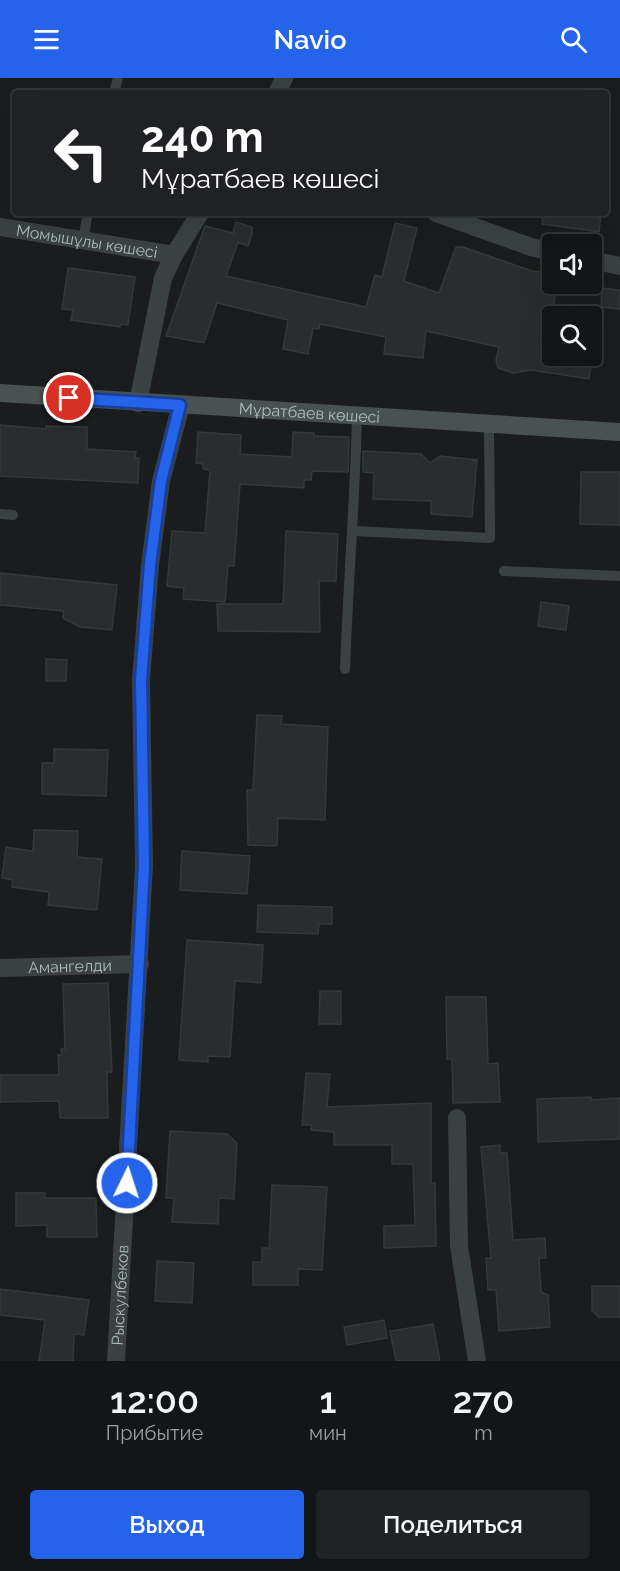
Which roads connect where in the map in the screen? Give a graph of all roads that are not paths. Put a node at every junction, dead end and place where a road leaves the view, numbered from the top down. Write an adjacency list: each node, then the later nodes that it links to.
1 (87, 216): 5 (lane)
2 (198, 216): 7 (street)
3 (443, 216): 6 (street)
4 (0, 227): 5 (street, Момышұлы көшесі)
5 (83, 240): 7 (street, Момышұлы көшесі)
6 (542, 250)
7 (174, 255): 11 (street)
8 (602, 262): 9 (street)
9 (620, 266)
10 (0, 393): 11 (street, Мұратбаев көшесі)
11 (138, 403): 12 (street, Мұратбаев көшесі)
12 (180, 405): 13 (street, Мұратбаев көшесі); 22 (street, Рыскулбеков)
13 (357, 416): 14 (street, Мұратбаев көшесі); 18 (lane)
14 (489, 424): 15 (street, Мұратбаев көшесі); 18 (lane)
15 (620, 432)
16 (0, 514): 17 (lane)
17 (13, 515)
18 (354, 531): 21 (lane)
19 (504, 571): 20 (lane)
20 (620, 576)
21 (345, 669)
22 (140, 964): 23 (street, Амангелди); 25 (street, Рыскулбеков)
23 (0, 968)
24 (458, 1118): 26 (street)
25 (116, 1361)
26 (477, 1361)

